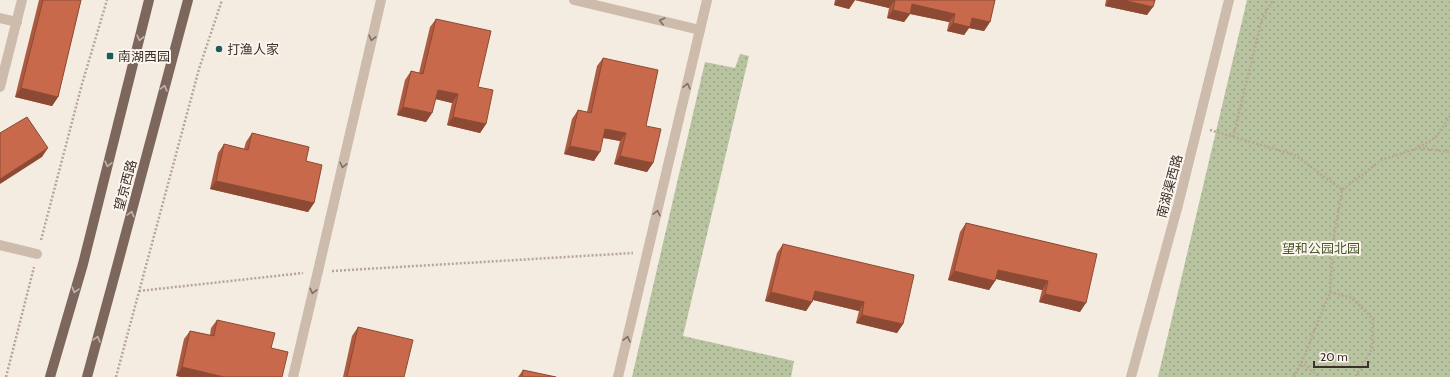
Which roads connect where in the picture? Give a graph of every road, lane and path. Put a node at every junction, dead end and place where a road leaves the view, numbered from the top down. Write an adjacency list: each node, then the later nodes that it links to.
1 (22, 0): 12 (street)
2 (107, 0): 23 (path)
3 (149, 0): 29 (main road, 望京西路, one-way to 29)
4 (188, 0): 30 (main road, 望京西路, one-way to 4)
5 (222, 0): 25 (path)
6 (381, 0): 24 (street, one-way to 24)
7 (574, 0): 13 (street, one-way to 7)
8 (707, 0): 13 (street)
9 (1230, 0): 16 (street, 南湖渠西路)
10 (1273, 0): 17 (path)
11 (0, 18): 12 (street)
12 (17, 22): 14 (street)
13 (700, 30): 22 (street, one-way to 13)
14 (0, 87)
15 (1450, 116): 18 (path)
16 (1197, 127): 17 (path); 34 (street, 南湖渠西路)
17 (1233, 137): 20 (path)
18 (1418, 148): 19 (path); 20 (path)
19 (1450, 152)
20 (1342, 190): 26 (path)
21 (0, 245): 23 (street)
22 (647, 252): 24 (path); 33 (street, one-way to 22)
23 (37, 254): 28 (path)
24 (318, 271): 25 (path); 32 (street, one-way to 32)
25 (139, 291): 31 (path)
26 (1330, 292): 27 (path); 37 (path)
27 (1301, 362): 35 (path); 36 (path)
28 (6, 377)
29 (50, 377)
30 (87, 377)
31 (116, 377)
32 (292, 377)
33 (618, 377)
34 (1131, 377)
35 (1294, 377)
36 (1319, 377)
37 (1355, 377)

